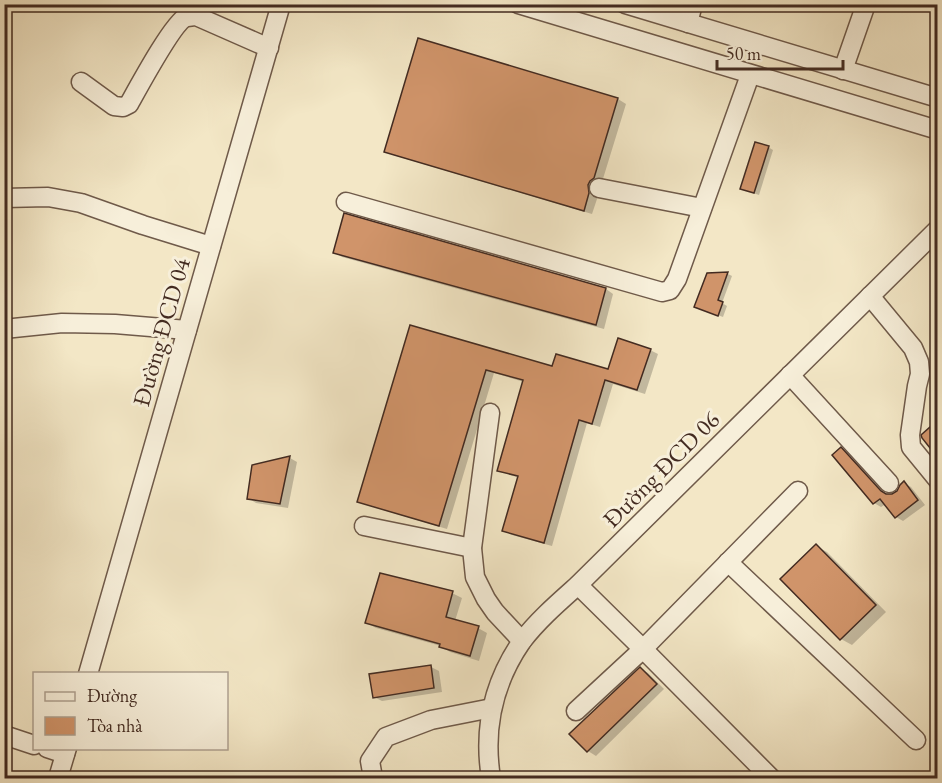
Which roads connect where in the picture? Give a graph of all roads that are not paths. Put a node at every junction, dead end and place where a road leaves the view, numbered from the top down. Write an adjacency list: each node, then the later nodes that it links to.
1 (281, 4): 7 (street, Đường ĐCD 04)
2 (518, 4): 9 (street)
3 (625, 4): 6 (street)
4 (693, 4): 6 (street)
5 (866, 4): 8 (street)
6 (688, 23): 8 (street)
7 (269, 48): 10 (street); 18 (street, Đường ĐCD 04)
8 (843, 70): 11 (street)
9 (750, 75): 12 (street); 16 (street)
10 (81, 82)
11 (938, 98)
12 (938, 130)
13 (599, 188): 16 (street)
14 (4, 198): 18 (street)
15 (346, 202): 16 (street)
16 (702, 208)
17 (938, 229): 19 (street, Đường ĐCD 06)
18 (211, 246): 21 (street, Đường ĐCD 04)
19 (870, 296): 22 (street, Đường ĐCD 06); 24 (street)
20 (4, 328): 21 (street)
21 (187, 330): 33 (street, Đường ĐCD 04)
22 (790, 375): 25 (street); 30 (street, Đường ĐCD 06)
23 (490, 413): 28 (street)
24 (938, 480)
25 (889, 483)
26 (798, 491): 29 (street)
27 (364, 526): 28 (street)
28 (472, 548): 31 (street)
29 (728, 562): 32 (street); 37 (street)
30 (578, 585): 31 (street, Đường ĐCD 06); 32 (street)
31 (522, 641): 34 (street, Đường ĐCD 06)
32 (643, 649): 35 (street); 43 (street)
33 (89, 672)
34 (492, 708): 41 (street); 42 (street, Đường ĐCD 06)
35 (576, 711)
36 (4, 735): 38 (street)
37 (916, 740)
38 (33, 745)
39 (66, 751): 40 (street)
40 (58, 778)
41 (373, 778)
42 (491, 778)
43 (771, 778)

